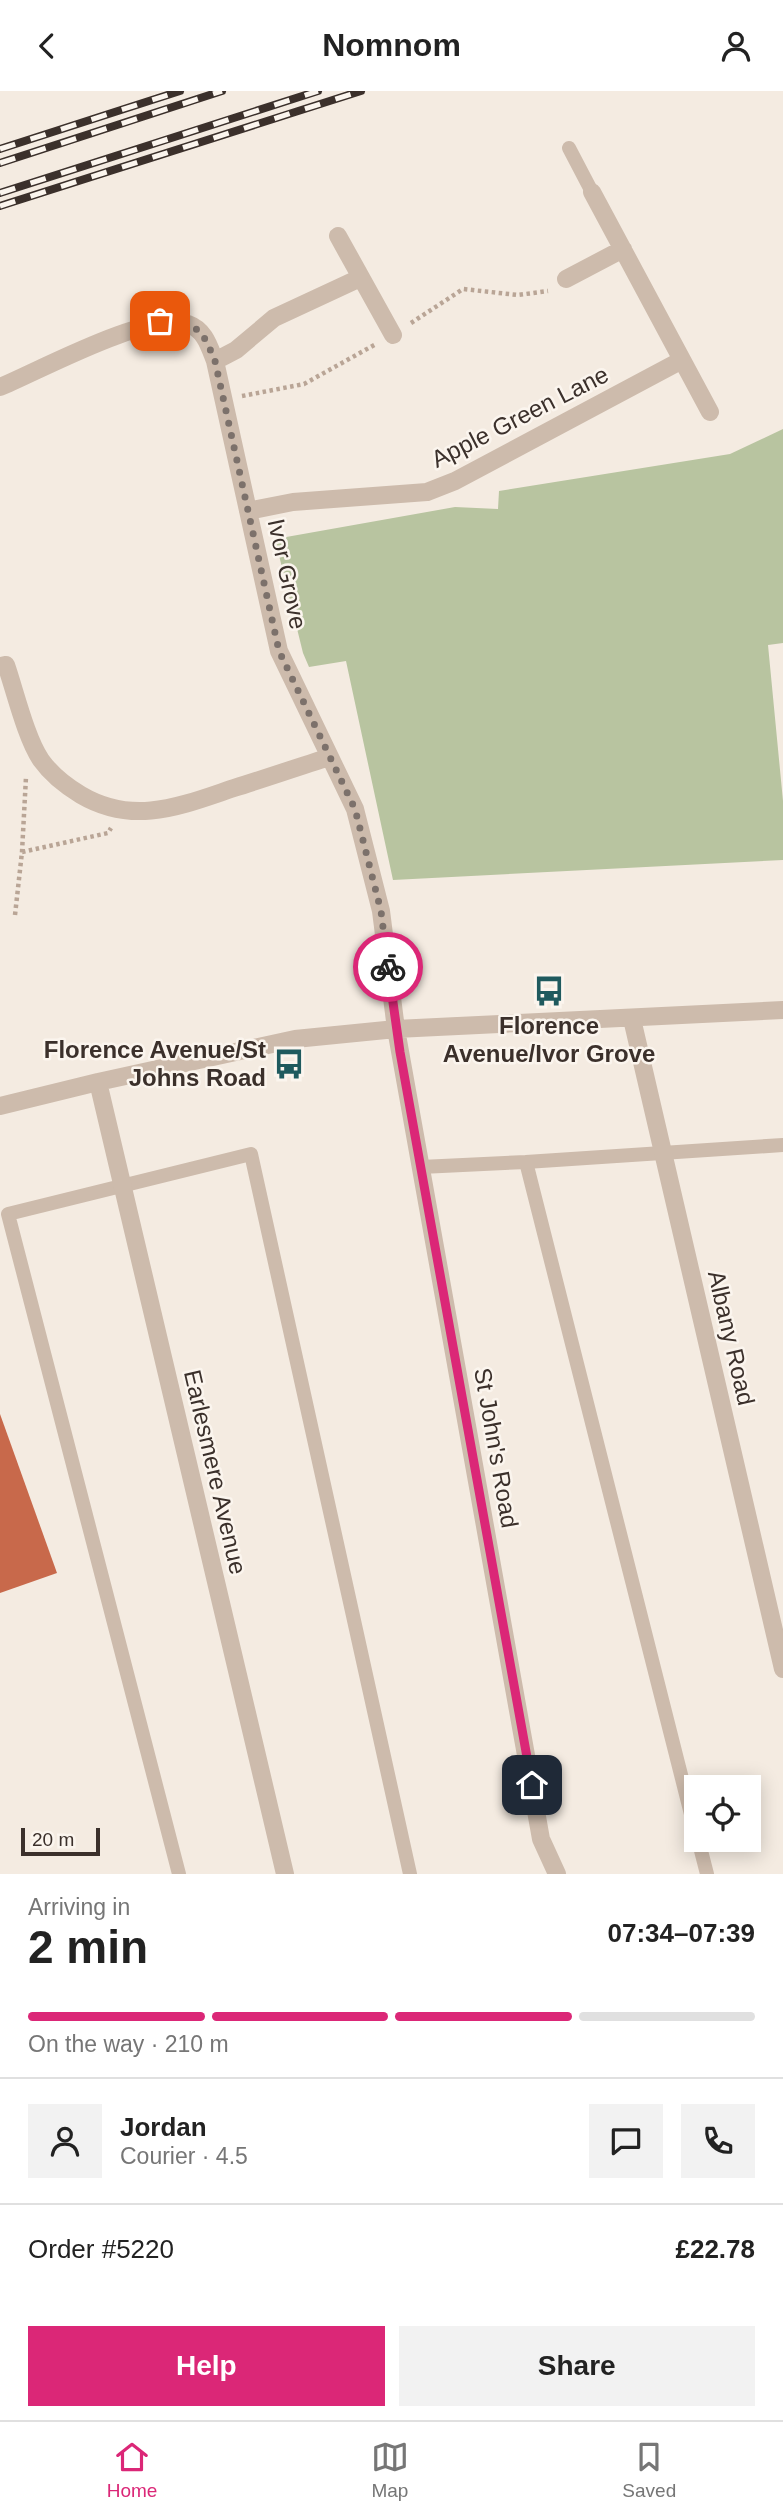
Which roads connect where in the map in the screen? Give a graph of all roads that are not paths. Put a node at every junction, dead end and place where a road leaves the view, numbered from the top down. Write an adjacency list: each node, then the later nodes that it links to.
1 (569, 148): 2 (lane)
2 (592, 192): 4 (street)
3 (338, 236): 5 (street)
4 (623, 249): 6 (street); 8 (street)
5 (360, 278): 7 (street); 9 (street)
6 (566, 279)
7 (393, 335)
8 (682, 360): 11 (street); 12 (street, Apple Green Lane)
9 (215, 361): 10 (street, Ivor Grove); 12 (street, Ivor Grove)
10 (0, 387)
11 (710, 411)
12 (248, 511): 14 (street, Ivor Grove)
13 (0, 666): 14 (street)
14 (330, 757): 17 (street, Ivor Grove)
15 (783, 1010): 16 (street)
16 (632, 1019): 17 (street); 21 (street, Albany Road)
17 (396, 1029): 18 (street); 23 (street, St John's Road)
18 (98, 1082): 19 (street); 24 (street, Earlesmere Avenue)
19 (0, 1106)
20 (783, 1145): 21 (lane)
21 (663, 1152): 22 (lane); 25 (street, Albany Road)
22 (526, 1162): 23 (lane); 26 (lane)
23 (421, 1167): 31 (street, St John's Road)
24 (123, 1187): 28 (lane); 29 (street, Earlesmere Avenue); 30 (lane)
25 (783, 1669)
26 (684, 1786)
27 (701, 1852): 32 (lane)
28 (179, 1874)
29 (285, 1874)
30 (410, 1874)
31 (557, 1874)
32 (707, 1874)

